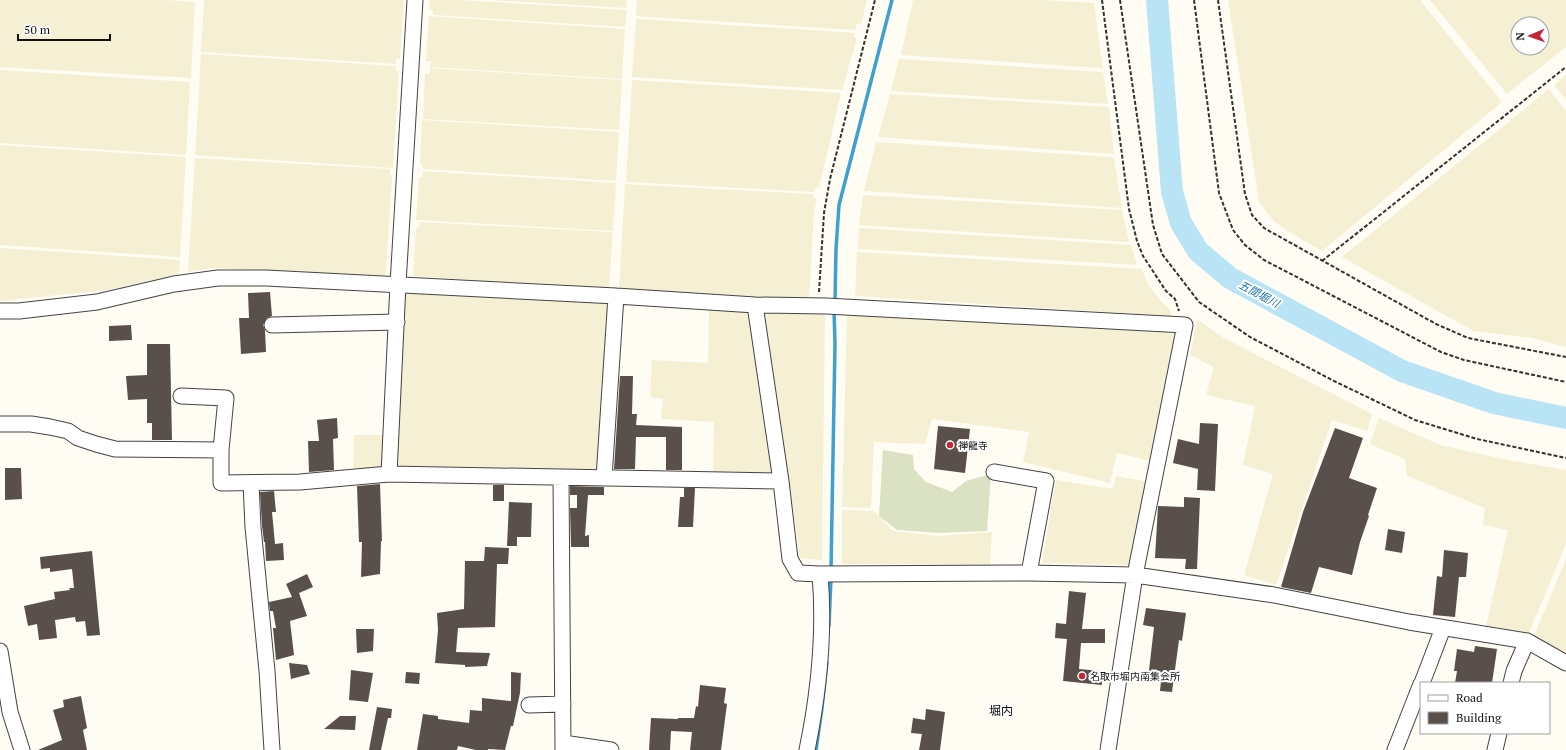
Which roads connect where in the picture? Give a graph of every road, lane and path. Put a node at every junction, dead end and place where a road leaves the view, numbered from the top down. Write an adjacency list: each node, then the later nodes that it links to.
1 (415, 0): 9 (street)
2 (874, 0): 12 (path)
3 (1102, 0): 16 (path)
4 (1120, 0): 22 (path)
5 (1194, 0): 18 (path)
6 (1218, 0): 8 (path)
7 (1566, 67): 8 (path)
8 (1322, 261): 17 (path)
9 (398, 284): 10 (street); 13 (street); 14 (street)
10 (616, 296): 11 (street); 26 (street)
11 (755, 305): 12 (street); 27 (street)
12 (828, 306): 16 (street)
13 (0, 312)
14 (397, 322): 15 (street); 24 (street)
15 (272, 325)
16 (1185, 325): 31 (street)
17 (1566, 357)
18 (1566, 382)
19 (181, 396): 21 (street)
20 (0, 424): 21 (street)
21 (221, 450): 28 (street)
22 (1566, 458)
23 (994, 472): 29 (street)
24 (389, 474): 25 (street); 28 (street)
25 (561, 477): 26 (street); 40 (street)
26 (604, 478): 27 (street)
27 (781, 481): 30 (street)
28 (251, 483): 45 (street)
29 (1029, 573): 30 (street); 31 (street)
30 (827, 574): 47 (street)
31 (1135, 575): 32 (street); 48 (street)
32 (1443, 628): 33 (street); 37 (street)
33 (1527, 642): 35 (street); 38 (street)
34 (0, 651): 36 (street)
35 (1566, 663)
36 (2, 671): 44 (street)
37 (1422, 682)
38 (1511, 682)
39 (1420, 687): 49 (street)
40 (563, 704): 41 (street); 43 (street)
41 (529, 705)
42 (1499, 734): 50 (street)
43 (563, 747): 46 (street)
44 (22, 750)
45 (272, 750)
46 (611, 750)
47 (807, 750)
48 (1108, 750)
49 (1395, 750)
50 (1496, 750)

